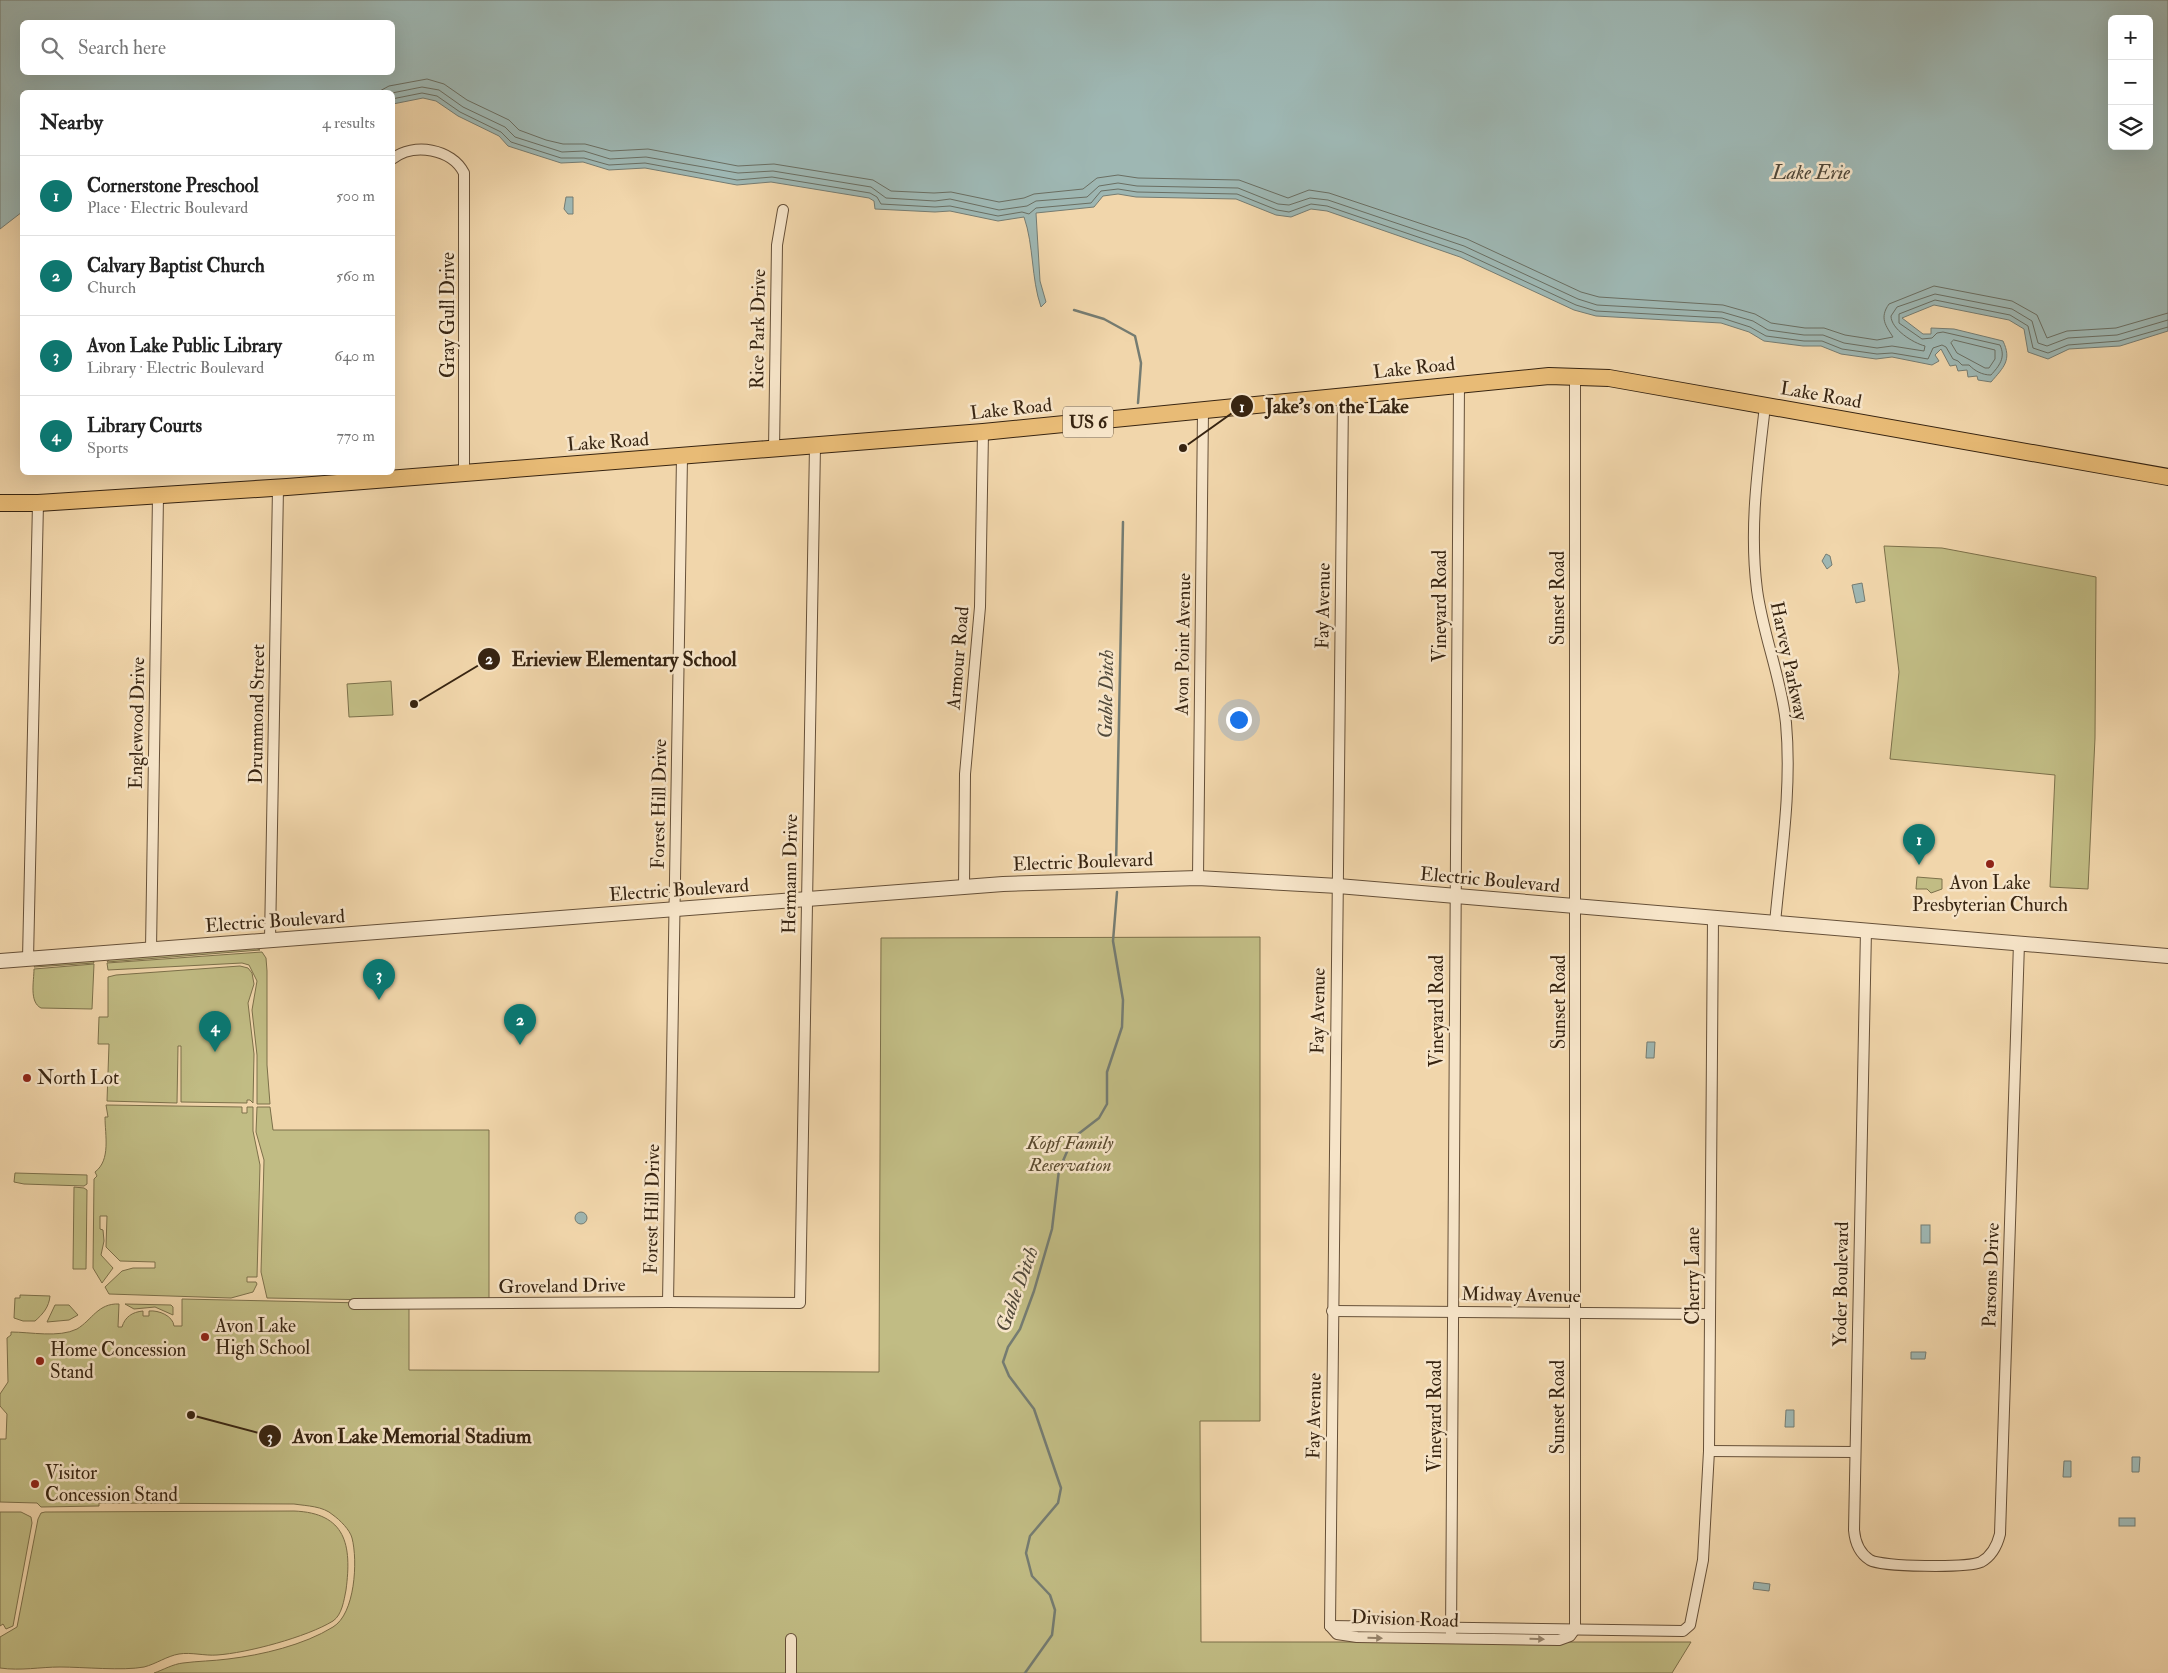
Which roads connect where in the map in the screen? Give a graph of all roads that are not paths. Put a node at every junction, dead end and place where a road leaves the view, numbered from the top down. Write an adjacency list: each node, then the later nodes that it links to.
1 (395, 158): 12 (street, Gray Gull Drive)
2 (782, 210): 10 (street, Rice Park Drive)
3 (1575, 376): 4 (main road, Lake Road / US 6); 6 (main road, Lake Road / US 6); 24 (street, Sunset Road)
4 (1459, 384): 5 (main road, Lake Road / US 6); 22 (street, Vineyard Road)
5 (1343, 396): 7 (main road, Lake Road / US 6); 20 (street, Fay Avenue)
6 (1765, 406): 14 (main road, Lake Road / US 6); 27 (street, Harvey Parkway)
7 (1203, 410): 8 (main road, Lake Road / US 6); 19 (street, Avon Point Avenue)
8 (984, 432): 9 (main road, Lake Road / US 6); 21 (street, Armour Road)
9 (815, 446): 10 (main road, Lake Road / US 6); 23 (street, Hermann Drive)
10 (774, 450): 11 (main road, Lake Road / US 6)
11 (682, 457): 12 (main road, Lake Road / US 6); 25 (street, Forest Hill Drive)
12 (464, 473): 13 (main road, Lake Road / US 6)
13 (378, 476): 15 (main road, Lake Road / US 6)
14 (2168, 477)
15 (278, 488): 16 (main road, Lake Road / US 6); 29 (street, Drummond Street)
16 (158, 496): 18 (main road, Lake Road / US 6); 31 (street, Englewood Drive)
17 (0, 503): 18 (main road, Lake Road / US 6)
18 (38, 503): 33 (street)
19 (1198, 878): 20 (street, Electric Boulevard); 21 (street, Electric Boulevard)
20 (1338, 886): 22 (street, Electric Boulevard); 38 (street, Fay Avenue)
21 (964, 887): 23 (street, Electric Boulevard)
22 (1456, 896): 24 (street, Electric Boulevard); 39 (street, Vineyard Road)
23 (808, 899): 25 (street, Electric Boulevard); 36 (street, Hermann Drive)
24 (1576, 906): 26 (street, Electric Boulevard); 40 (street, Sunset Road)
25 (675, 909): 29 (street, Electric Boulevard); 35 (street, Forest Hill Drive)
26 (1713, 917): 27 (street, Electric Boulevard); 41 (street, Cherry Lane)
27 (1775, 923): 28 (street, Electric Boulevard)
28 (1866, 930): 30 (street, Electric Boulevard); 43 (street, Yoder Boulevard)
29 (270, 940): 31 (street, Electric Boulevard)
30 (2019, 943): 32 (street, Electric Boulevard); 44 (street, Parsons Drive)
31 (151, 950): 33 (street, Electric Boulevard)
32 (2168, 956)
33 (28, 959): 34 (street, Electric Boulevard)
34 (0, 961)
35 (668, 1302): 36 (street, Groveland Drive); 37 (street, Groveland Drive)
36 (800, 1303)
37 (354, 1304)
38 (1332, 1311): 39 (street, Midway Avenue); 45 (street, Fay Avenue)
39 (1453, 1312): 40 (street, Midway Avenue); 46 (street, Vineyard Road)
40 (1576, 1314): 41 (street, Midway Avenue); 47 (street, Sunset Road)
41 (1710, 1314): 42 (street, Cherry Lane)
42 (1709, 1451): 43 (street); 48 (street, Cherry Lane)
43 (1855, 1452): 44 (street, Yoder Boulevard)
44 (1943, 1565)
45 (1330, 1626): 46 (street, Division Road); 49 (street, Division Road, one-way to 49)
46 (1451, 1627): 47 (street, Division Road); 49 (street, Vineyard Road)
47 (1575, 1629): 48 (street, Division Road); 49 (street, Division Road, one-way to 47)
48 (1683, 1631)
49 (1451, 1638)
50 (792, 1639): 51 (street)
51 (791, 1673)

